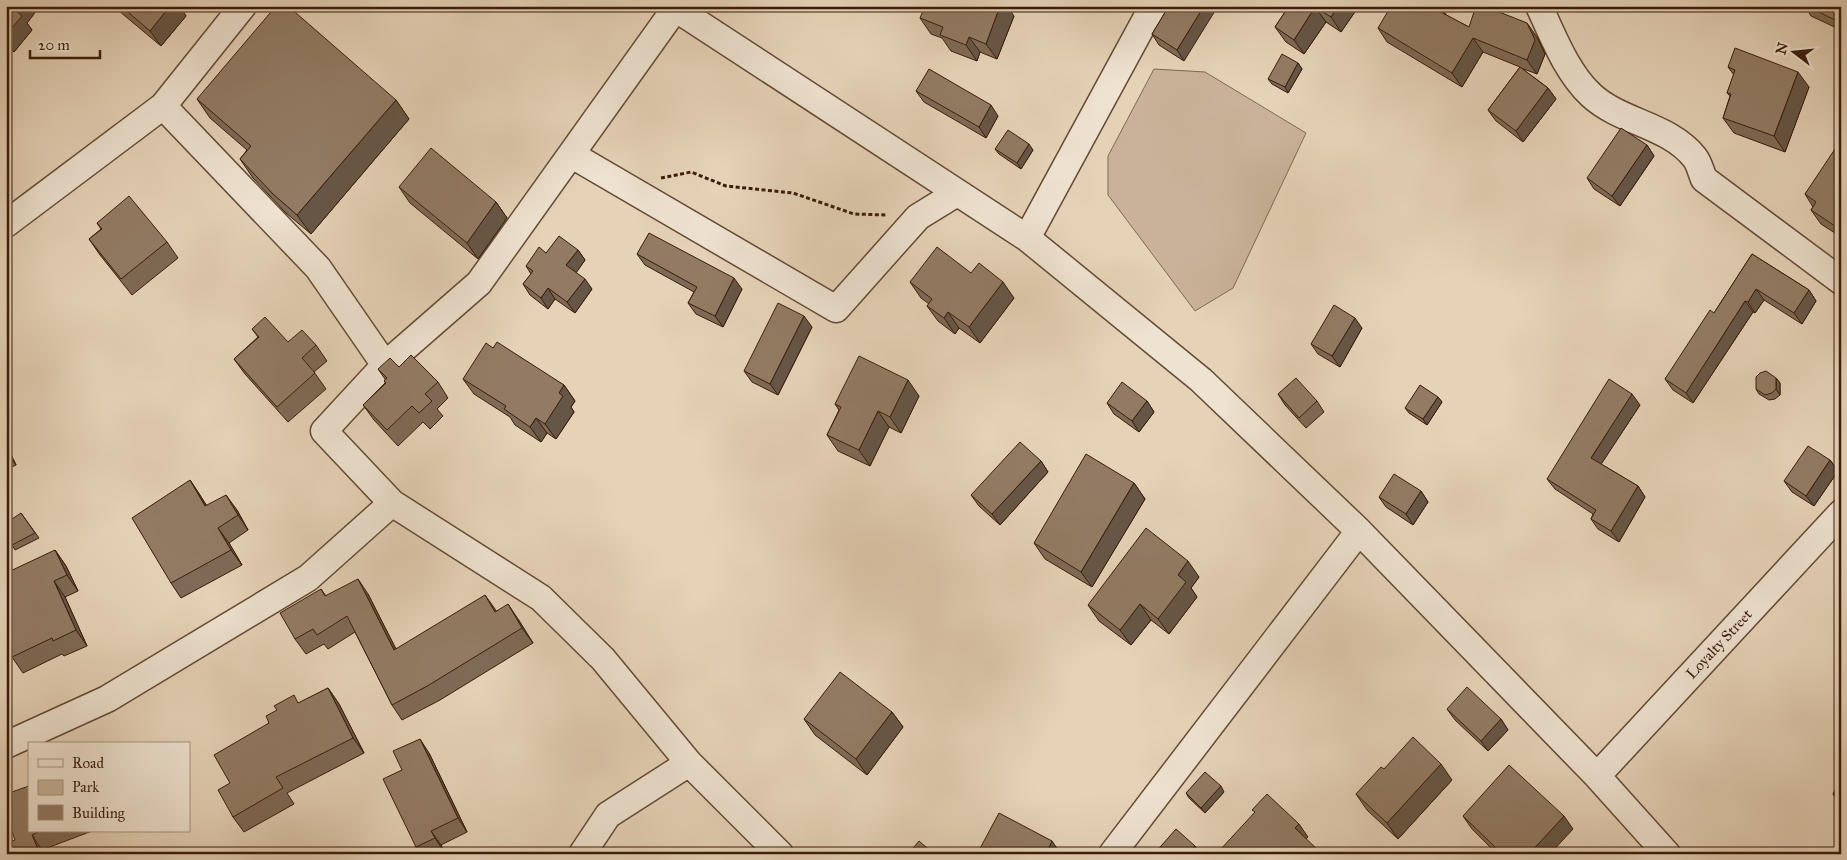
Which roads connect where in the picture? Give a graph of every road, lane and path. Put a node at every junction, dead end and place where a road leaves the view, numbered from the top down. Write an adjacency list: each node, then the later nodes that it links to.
1 (243, 6): 5 (street)
2 (1153, 6): 11 (street)
3 (1539, 6): 12 (street)
4 (675, 7): 6 (street); 8 (street)
5 (163, 106): 10 (street); 13 (street)
6 (572, 155): 7 (street); 13 (street)
7 (625, 186): 9 (path); 9 (street)
8 (957, 193): 9 (street); 11 (street)
9 (918, 217)
10 (6, 224)
11 (1027, 238): 16 (street)
12 (1841, 281)
13 (385, 365): 14 (street)
14 (392, 503): 17 (street); 18 (street)
15 (1841, 513): 19 (street, Loyalty Street)
16 (1359, 531): 19 (street); 22 (street)
17 (6, 745)
18 (689, 763): 20 (street); 21 (street)
19 (1597, 776): 23 (street)
20 (582, 854)
21 (780, 854)
22 (1112, 854)
23 (1667, 854)

